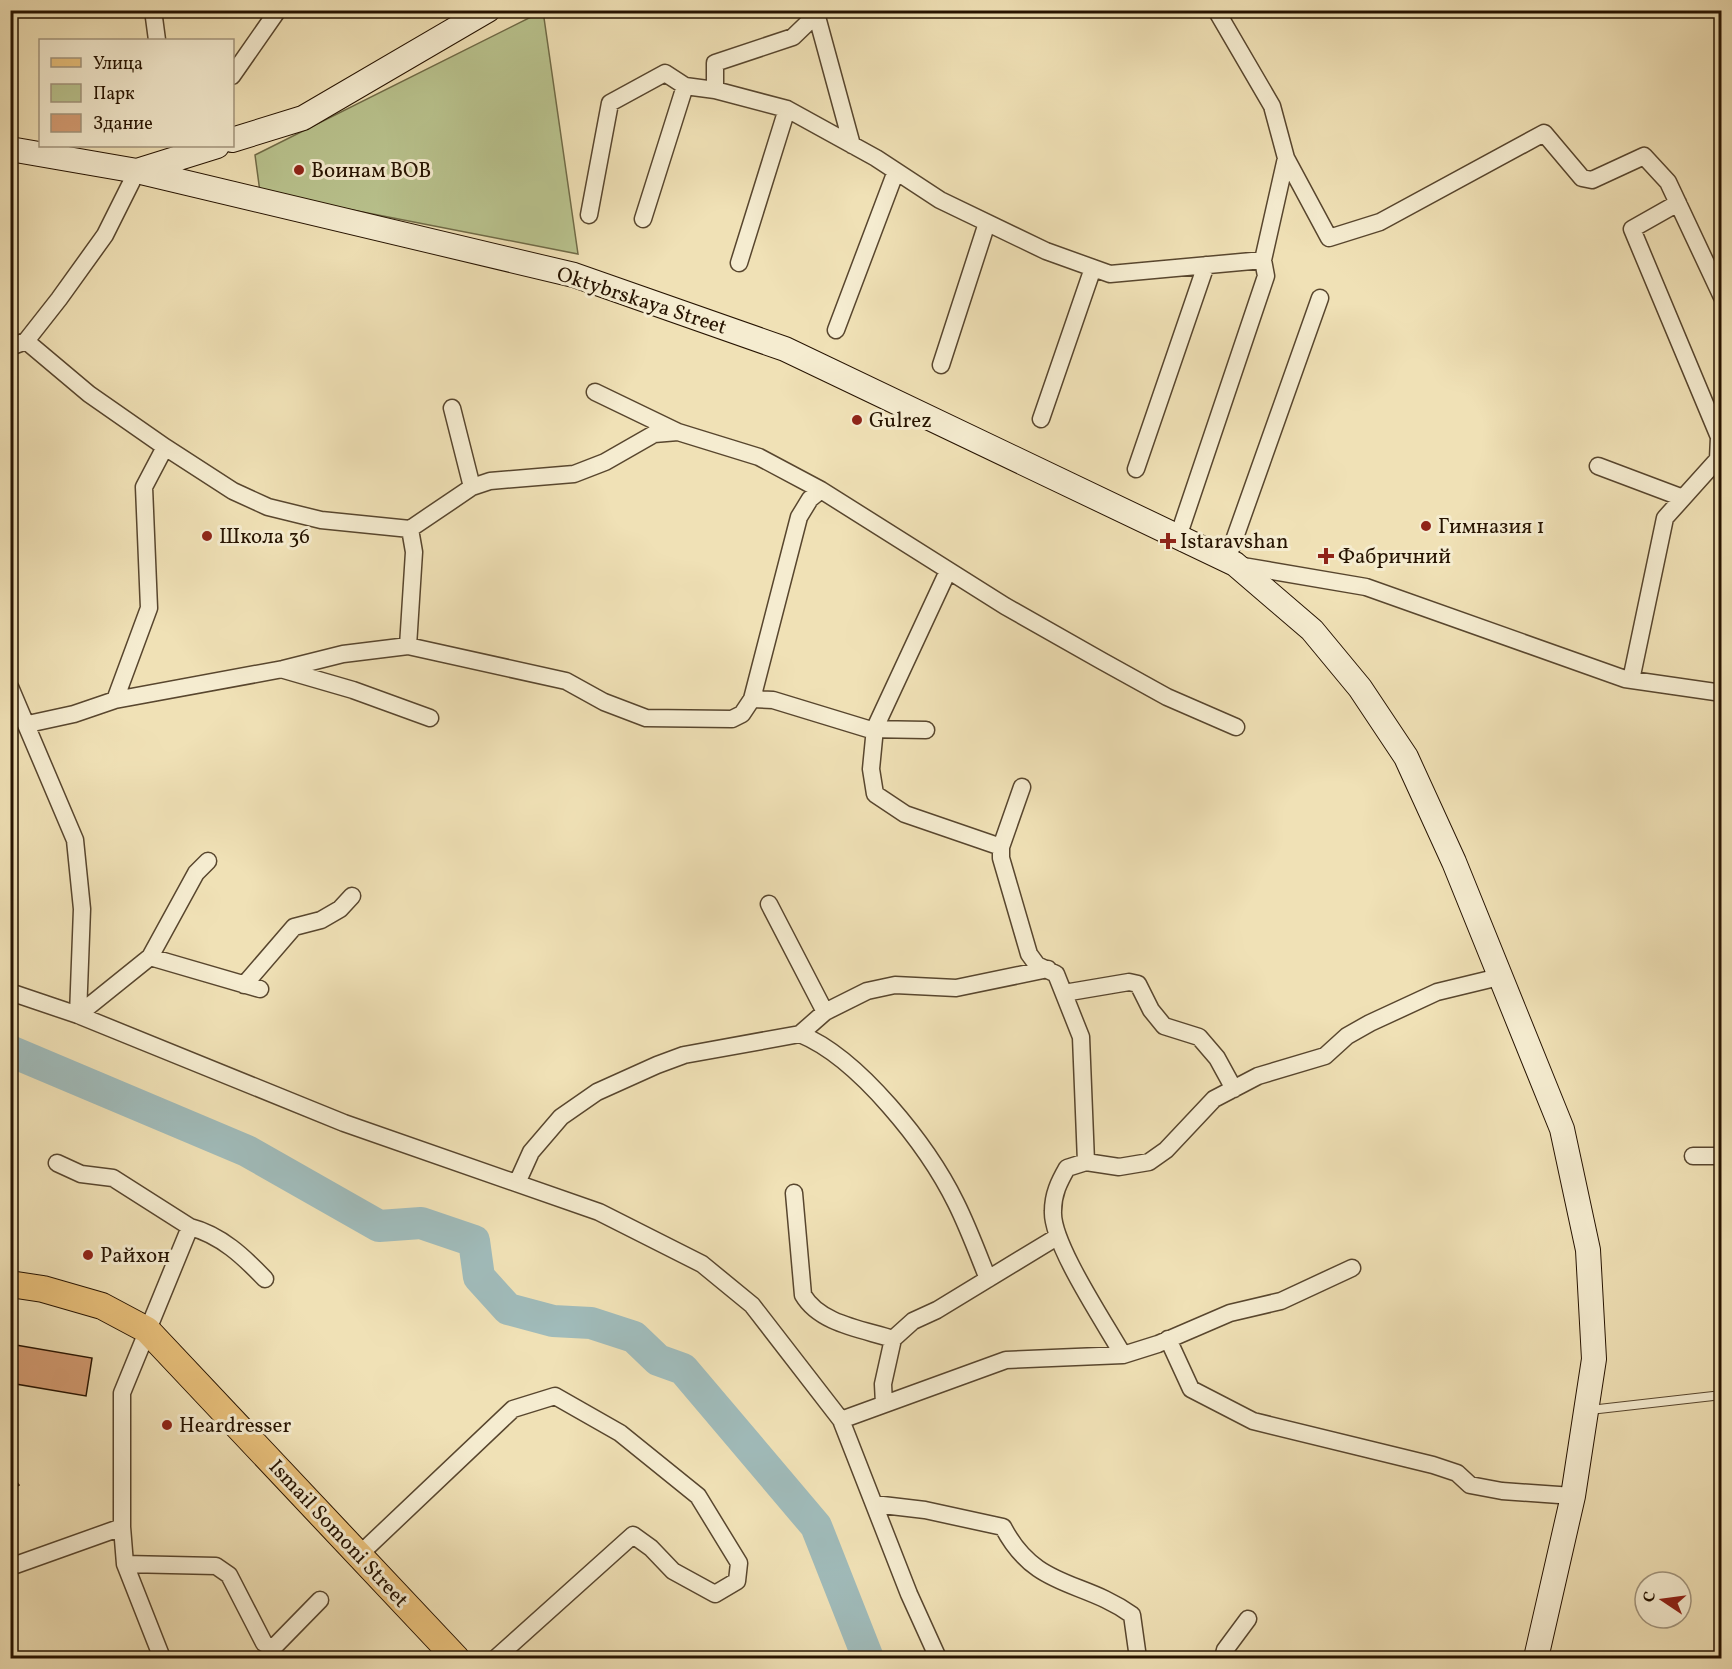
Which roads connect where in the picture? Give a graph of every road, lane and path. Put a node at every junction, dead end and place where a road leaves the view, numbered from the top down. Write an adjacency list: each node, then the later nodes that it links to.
1 (153, 10): 8 (street)
2 (278, 10): 9 (street)
3 (488, 10): 13 (main road)
4 (1216, 10): 18 (street)
5 (819, 12): 11 (street); 14 (street)
6 (10, 17): 7 (lane)
7 (10, 34)
8 (157, 39)
9 (234, 73)
10 (685, 86): 11 (street); 22 (street); 23 (street)
11 (715, 90): 12 (street)
12 (787, 109): 14 (street); 26 (street)
13 (234, 139)
14 (852, 145): 20 (street)
15 (206, 147): 17 (main road)
16 (10, 149): 19 (main road, Oktybrskaya Street)
17 (178, 150): 19 (main road)
18 (1286, 158): 21 (street); 25 (street)
19 (137, 171): 32 (street); 45 (main road, Oktybrskaya Street)
20 (896, 171): 24 (street); 31 (street)
21 (1678, 203): 29 (street); 43 (street)
22 (589, 215)
23 (643, 219)
24 (987, 223): 28 (street); 33 (street)
25 (1263, 260): 27 (street); 45 (street)
26 (739, 263)
27 (1206, 265): 28 (street); 40 (street)
28 (1093, 268): 36 (street)
29 (1722, 297)
30 (1320, 298): 46 (street)
31 (836, 330)
32 (18, 344): 38 (street)
33 (941, 365)
34 (595, 392): 37 (street)
35 (452, 408): 41 (street)
36 (1041, 419)
37 (678, 432): 41 (street); 42 (street)
38 (165, 447): 44 (street); 54 (street)
39 (1598, 466): 43 (street)
40 (1136, 469)
41 (472, 487): 44 (street)
42 (821, 490): 47 (street); 53 (street)
43 (1683, 498): 50 (street)
44 (410, 529): 48 (street)
45 (1178, 537): 46 (main road, Oktybrskaya Street)
46 (1231, 562): 50 (street); 67 (main road, Oktybrskaya Street)
47 (948, 571): 57 (street); 58 (street)
48 (408, 646): 49 (street); 53 (street)
49 (284, 669): 54 (street); 55 (street)
50 (1631, 680): 52 (street)
51 (10, 687): 56 (street)
52 (1722, 693)
53 (752, 699): 58 (street)
54 (115, 700): 56 (street)
55 (430, 718)
56 (28, 724): 71 (street)
57 (1236, 727)
58 (875, 728): 59 (street); 61 (street)
59 (926, 730)
60 (1022, 787): 61 (street)
61 (1001, 847): 66 (street)
62 (208, 861): 65 (street)
63 (351, 896): 65 (street)
64 (769, 904): 70 (street)
65 (150, 957): 71 (street)
66 (1048, 969): 69 (street); 70 (street)
67 (1499, 977): 73 (street); 92 (main road, Oktybrskaya Street)
68 (10, 992): 71 (street)
69 (1064, 993): 73 (street); 76 (street)
70 (825, 1012): 72 (street)
71 (78, 1015): 78 (street)
72 (800, 1034): 78 (street); 84 (street)
73 (1234, 1089): 76 (street)
74 (1693, 1156): 75 (street)
75 (1722, 1156)
76 (1086, 1162): 81 (street)
77 (57, 1163): 80 (street)
78 (517, 1183): 93 (street)
79 (794, 1193): 87 (street)
80 (190, 1227): 83 (street); 86 (street)
81 (1057, 1237): 84 (street); 89 (street)
82 (1352, 1268): 88 (street)
83 (265, 1279)
84 (988, 1279): 87 (street)
85 (10, 1284): 86 (main road, Ismail Somoni Street)
86 (147, 1330): 96 (street); 97 (main road, Ismail Somoni Street)
87 (893, 1339): 91 (street)
88 (1168, 1339): 89 (street); 94 (street)
89 (1123, 1355): 91 (street)
90 (1722, 1395): 92 (lane)
91 (884, 1404): 93 (street)
92 (1586, 1411): 94 (main road, Oktybrskaya Street)
93 (841, 1420): 95 (street)
94 (1573, 1496): 108 (main road, Oktybrskaya Street)
95 (874, 1504): 105 (street); 106 (street)
96 (122, 1527): 98 (street); 99 (street)
97 (359, 1555): 103 (main road, Ismail Somoni Street); 104 (street)
98 (126, 1564): 100 (street); 102 (street)
99 (10, 1567)
100 (320, 1600)
101 (1248, 1619): 107 (street)
102 (162, 1659)
103 (456, 1659)
104 (496, 1659)
105 (938, 1659)
106 (1138, 1659)
107 (1222, 1659)
108 (1536, 1659)

